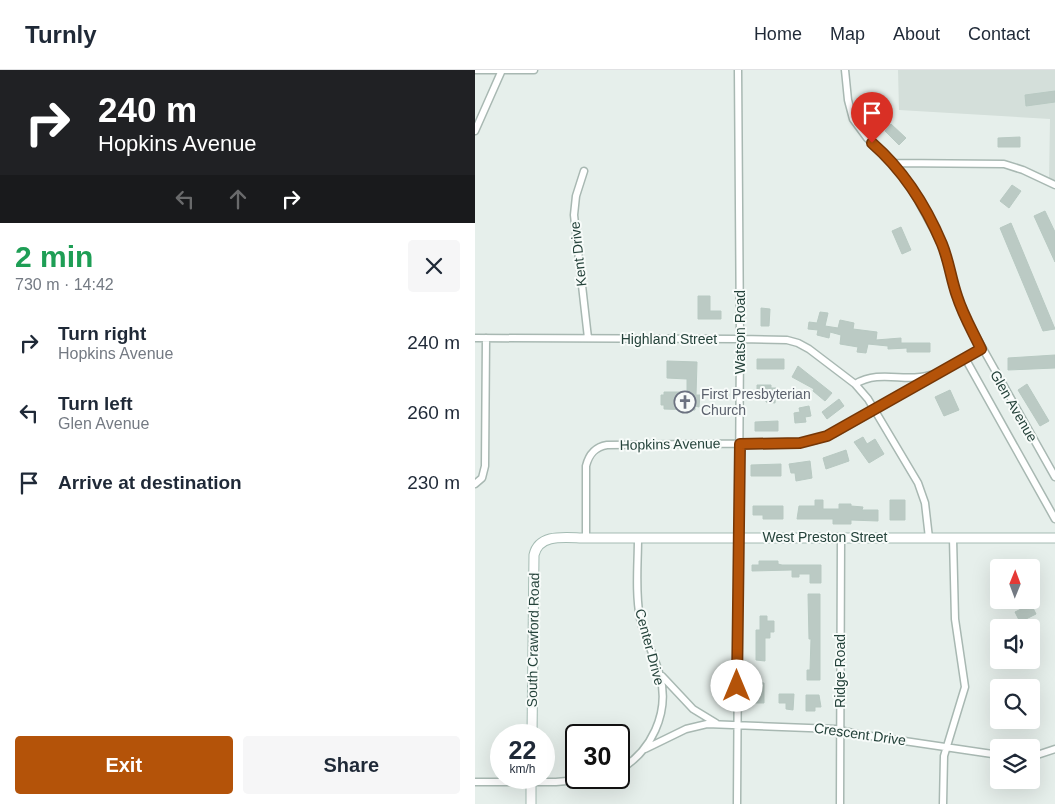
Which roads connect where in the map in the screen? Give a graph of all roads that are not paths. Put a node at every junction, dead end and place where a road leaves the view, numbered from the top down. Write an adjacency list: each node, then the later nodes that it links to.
1 (475, 70): 2 (street)
2 (502, 70): 3 (street); 6 (street)
3 (534, 70)
4 (738, 70): 13 (street, Watson Road)
5 (845, 70): 7 (street, Glen Avenue)
6 (475, 131)
7 (894, 163): 9 (street); 14 (street, Glen Avenue)
8 (584, 172): 12 (street, Kent Drive)
9 (1055, 185)
10 (475, 338): 11 (street, Highland Street)
11 (486, 338): 12 (street, Highland Street); 21 (street)
12 (587, 338): 13 (street, Highland Street)
13 (741, 339): 17 (street, Highland Street); 19 (street, Watson Road)
14 (981, 349): 15 (street, Hopkins Avenue); 20 (street, Glen Avenue)
15 (965, 358): 16 (street, Hopkins Avenue); 22 (street, Glen Avenue)
16 (939, 372): 17 (street, Hopkins Avenue); 18 (street, Hopkins Avenue)
17 (855, 384): 18 (street, Highland Street)
18 (875, 410): 19 (street, Hopkins Avenue); 27 (street, Highland Street)
19 (740, 444): 23 (street, Watson Road); 25 (street, Hopkins Avenue)
20 (1055, 477)
21 (475, 484)
22 (1055, 519)
23 (739, 537): 24 (street, West Preston Street); 26 (street, West Preston Street); 34 (street, Watson Road)
24 (841, 537): 27 (street, West Preston Street); 35 (street, Ridge Road)
25 (586, 538): 26 (street, West Preston Street); 30 (street, West Preston Street)
26 (638, 538): 31 (street, Center Drive)
27 (929, 538): 28 (street, West Preston Street)
28 (953, 538): 29 (street, West Preston Street); 36 (street)
29 (1055, 538)
30 (537, 545): 32 (street, South Crawford Road)
31 (659, 673): 33 (street, Crescent Drive); 37 (street, Center Drive)
32 (532, 724)
33 (719, 724): 34 (street, Crescent Drive); 37 (street, Crescent Drive)
34 (737, 725): 35 (street, Crescent Drive); 46 (street, Watson Road)
35 (840, 729): 36 (street, Crescent Drive); 47 (street, Ridge Road)
36 (947, 747): 39 (street, Crescent Drive); 48 (street)
37 (645, 749): 41 (street, Center Drive)
38 (1055, 749): 40 (street)
39 (990, 754)
40 (1040, 754)
41 (630, 761)
42 (490, 781): 43 (street)
43 (475, 782)
44 (531, 789): 45 (street)
45 (531, 804)
46 (737, 804)
47 (840, 804)
48 (943, 804)

